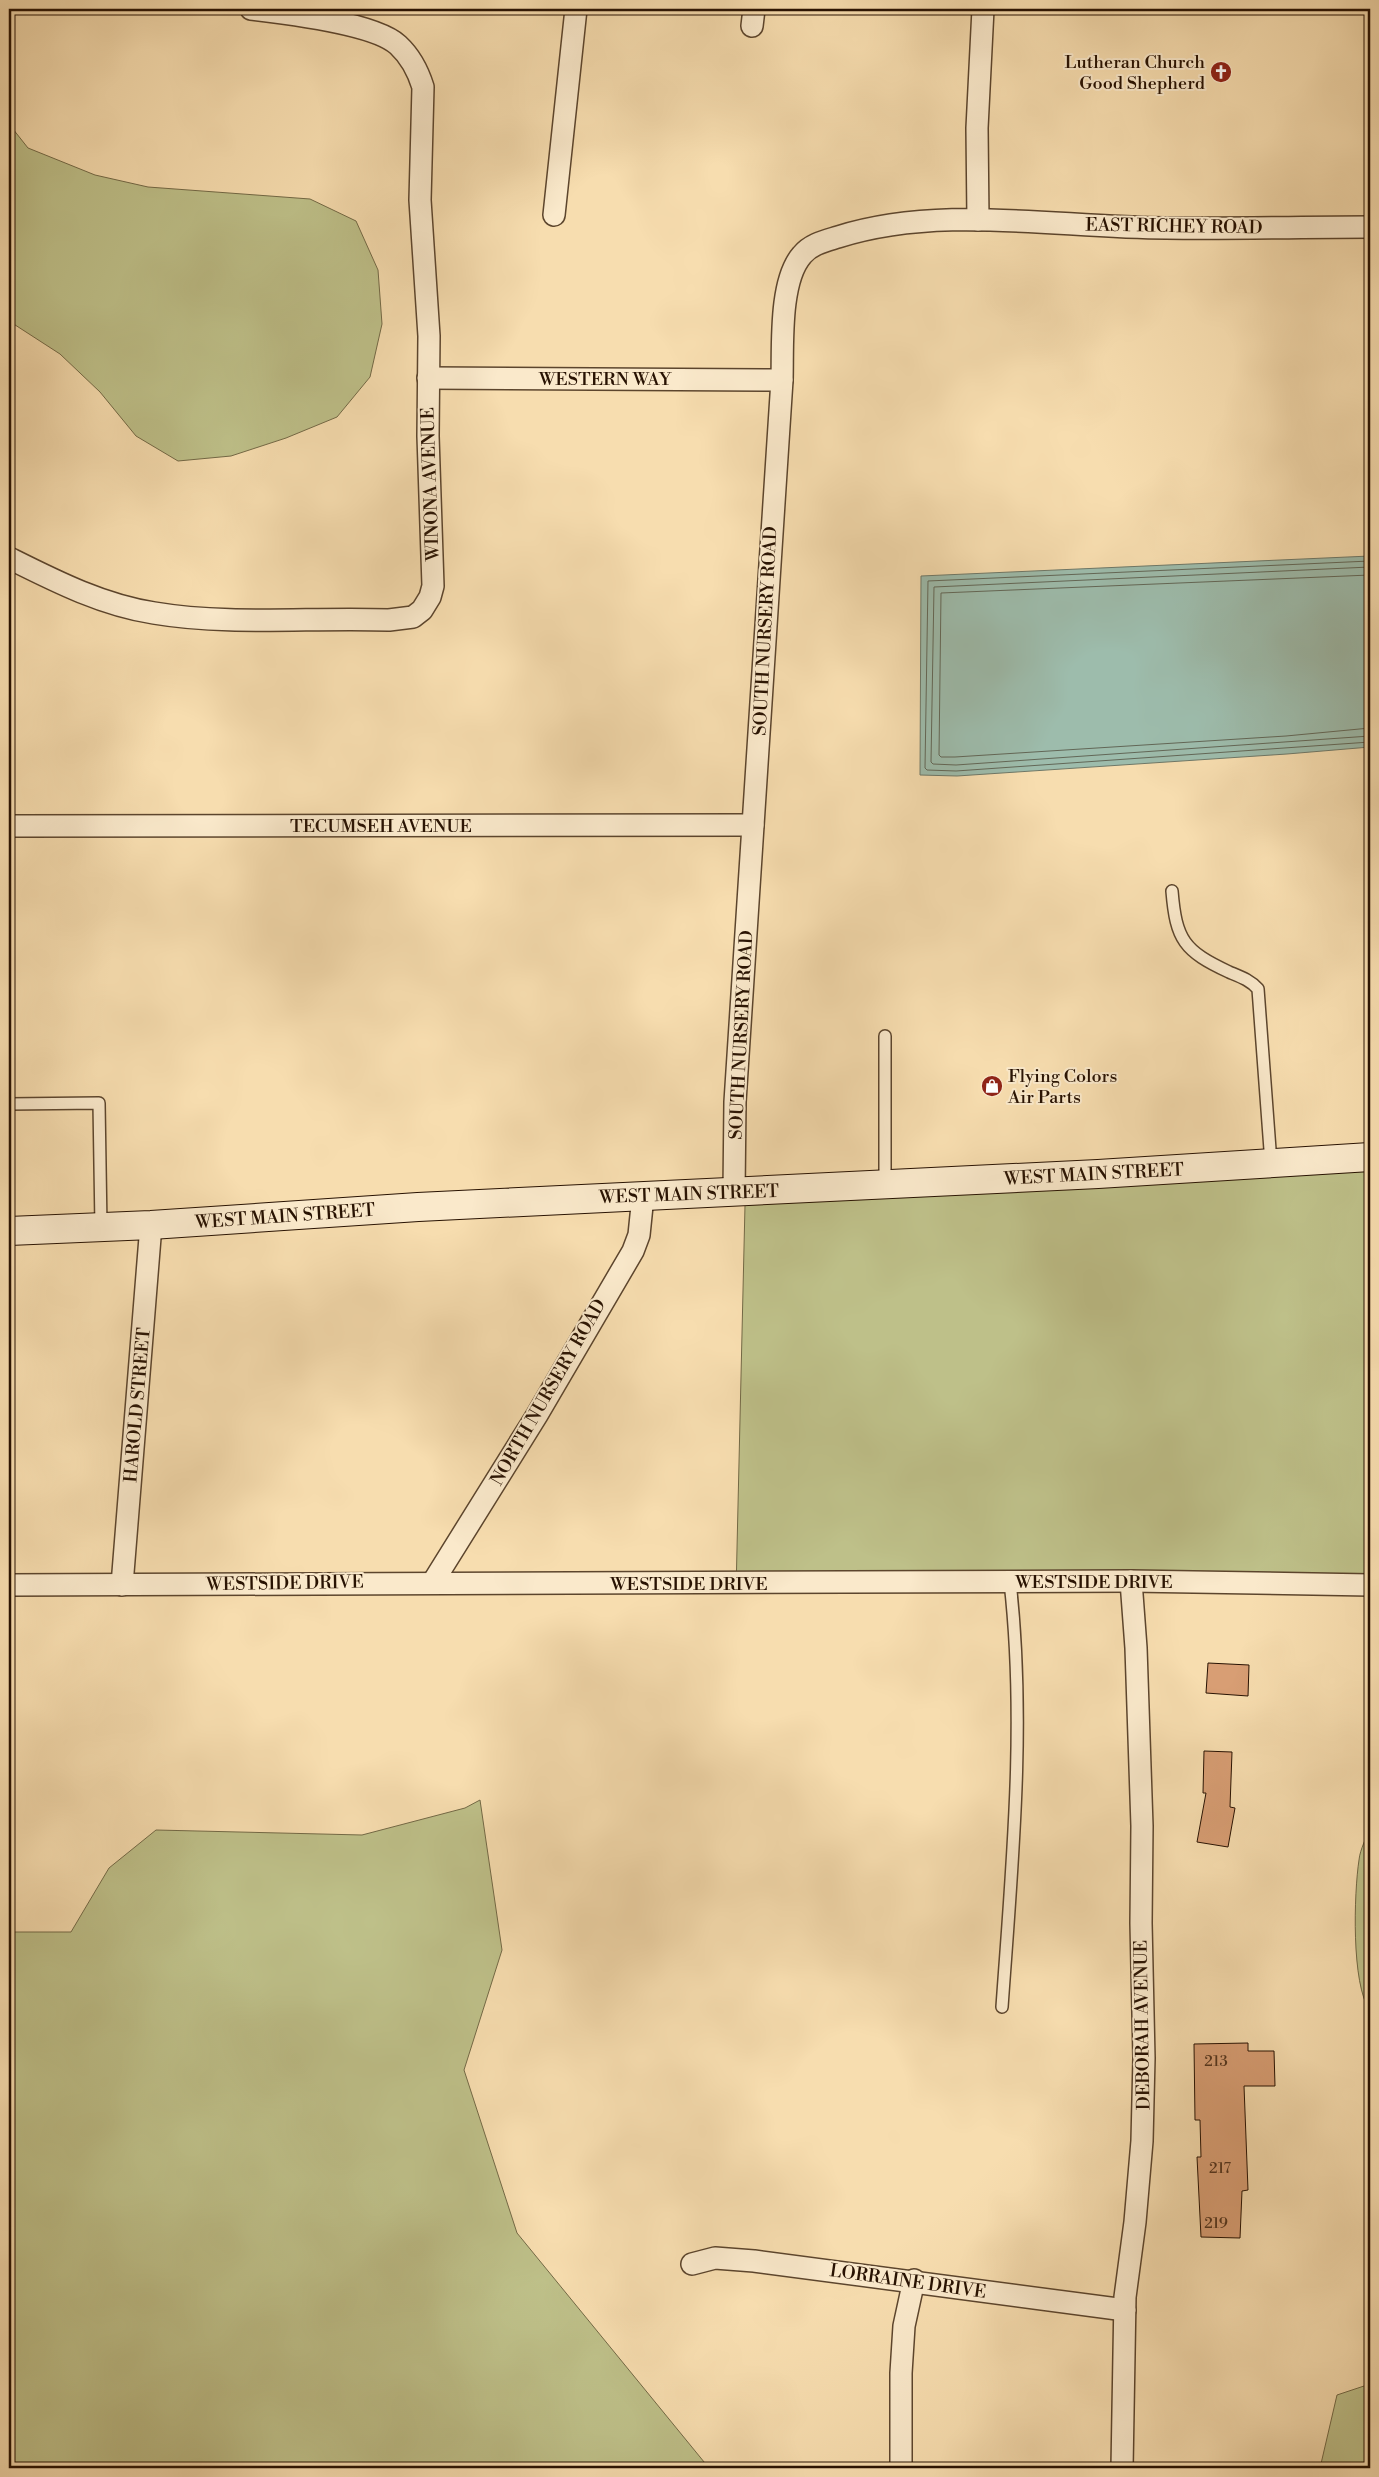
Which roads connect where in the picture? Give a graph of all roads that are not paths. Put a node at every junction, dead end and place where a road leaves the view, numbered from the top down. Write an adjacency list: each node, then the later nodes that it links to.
1 (251, 9): 4 (street, WINONA AVENUE)
2 (576, 9): 5 (street)
3 (983, 9): 6 (street)
4 (296, 11): 8 (street, WINONA AVENUE)
5 (554, 215)
6 (978, 220): 7 (street, EAST RICHEY ROAD); 9 (street, SOUTH NURSERY ROAD)
7 (1370, 227)
8 (428, 378): 9 (street, WESTERN WAY); 10 (street, WINONA AVENUE)
9 (782, 380): 11 (street, SOUTH NURSERY ROAD)
10 (9, 558)
11 (753, 825): 12 (street, TECUMSEH AVENUE); 19 (street, SOUTH NURSERY ROAD)
12 (9, 826)
13 (1172, 891): 17 (lane)
14 (885, 1036): 18 (lane)
15 (9, 1104): 22 (lane)
16 (1370, 1157): 17 (main road, WEST MAIN STREET)
17 (1271, 1163): 18 (main road, WEST MAIN STREET)
18 (885, 1185): 19 (main road, WEST MAIN STREET)
19 (734, 1192): 20 (main road, WEST MAIN STREET)
20 (643, 1196): 21 (main road, WEST MAIN STREET); 25 (street, NORTH NURSERY ROAD)
21 (151, 1225): 22 (main road, WEST MAIN STREET); 28 (street, HAROLD STREET)
22 (101, 1227): 23 (main road, WEST MAIN STREET)
23 (9, 1231)
24 (1131, 1581): 26 (street, WESTSIDE DRIVE); 29 (street, WESTSIDE DRIVE); 33 (street, DEBORAH AVENUE)
25 (433, 1582): 26 (street, WESTSIDE DRIVE); 28 (street, WESTSIDE DRIVE)
26 (1010, 1582): 30 (lane)
27 (9, 1585): 28 (street, WESTSIDE DRIVE)
28 (122, 1585)
29 (1370, 1585)
30 (1002, 2007)
31 (692, 2264): 32 (street, LORRAINE DRIVE)
32 (914, 2280): 33 (street, LORRAINE DRIVE); 34 (street)
33 (1125, 2310): 35 (street, DEBORAH AVENUE)
34 (901, 2468)
35 (1122, 2468)

